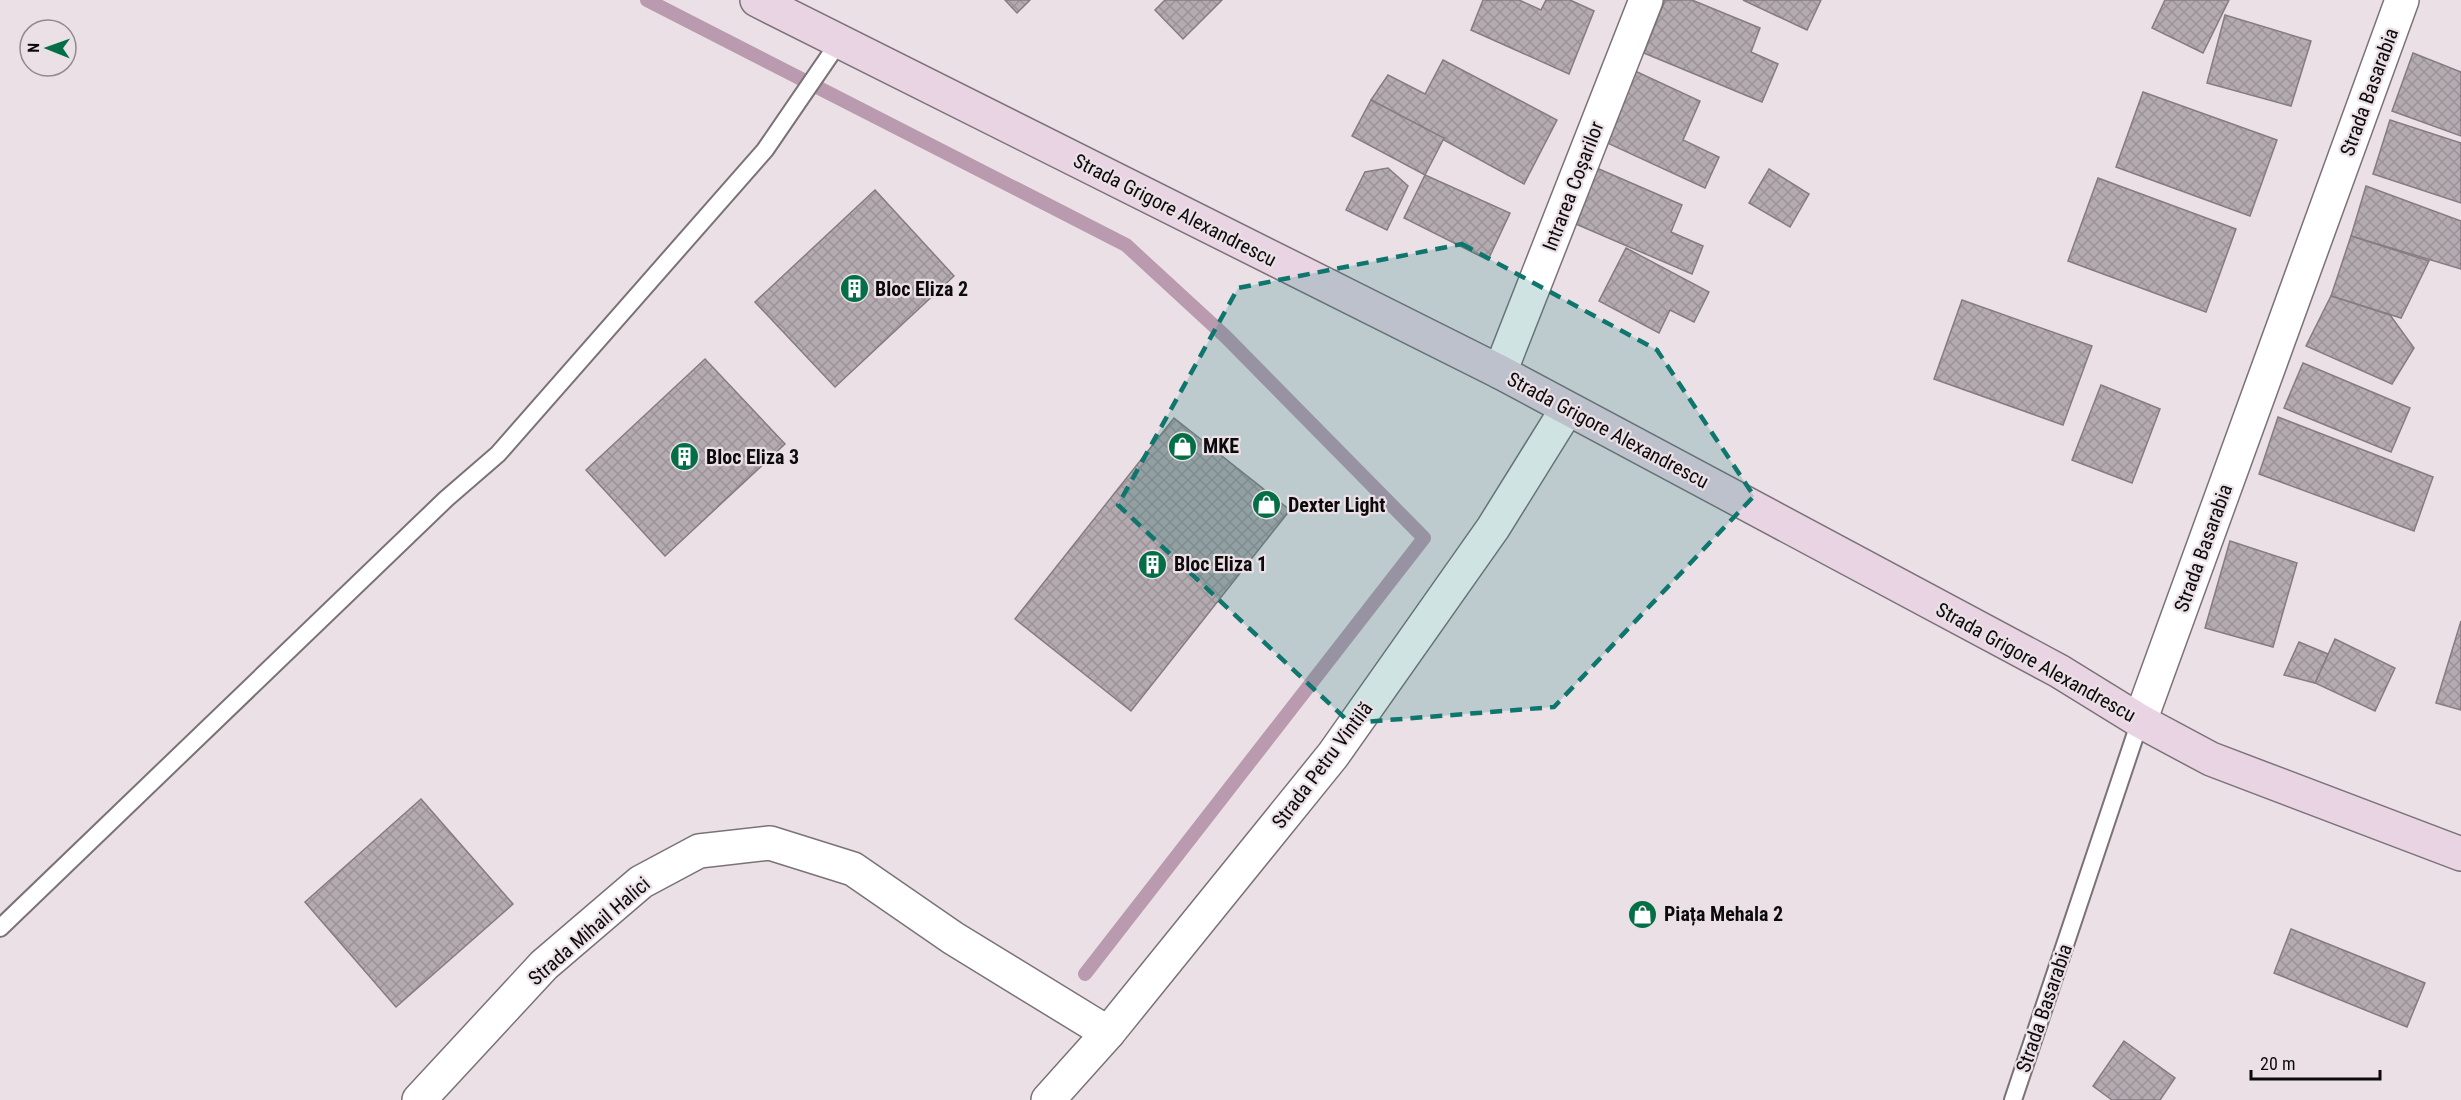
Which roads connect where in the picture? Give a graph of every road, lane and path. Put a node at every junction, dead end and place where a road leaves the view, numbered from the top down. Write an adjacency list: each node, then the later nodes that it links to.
1 (757, 0): 4 (street, Strada Grigore Alexandrescu)
2 (1646, 0): 5 (street, Intrarea Coșarilor)
3 (2402, 0): 7 (street, Strada Basarabia)
4 (832, 52): 5 (street, Strada Grigore Alexandrescu); 9 (lane)
5 (1500, 372): 6 (street, Strada Grigore Alexandrescu)
6 (1568, 409): 7 (street, Strada Grigore Alexandrescu); 10 (street, Strada Petru Vintilă)
7 (2140, 721): 8 (street, Strada Grigore Alexandrescu); 13 (lane, Strada Basarabia)
8 (2461, 854)
9 (0, 928)
10 (1108, 1033): 11 (street, Strada Mihail Halici); 12 (street, Strada Petru Vintilă)
11 (419, 1100)
12 (1048, 1100)
13 (2013, 1100)

